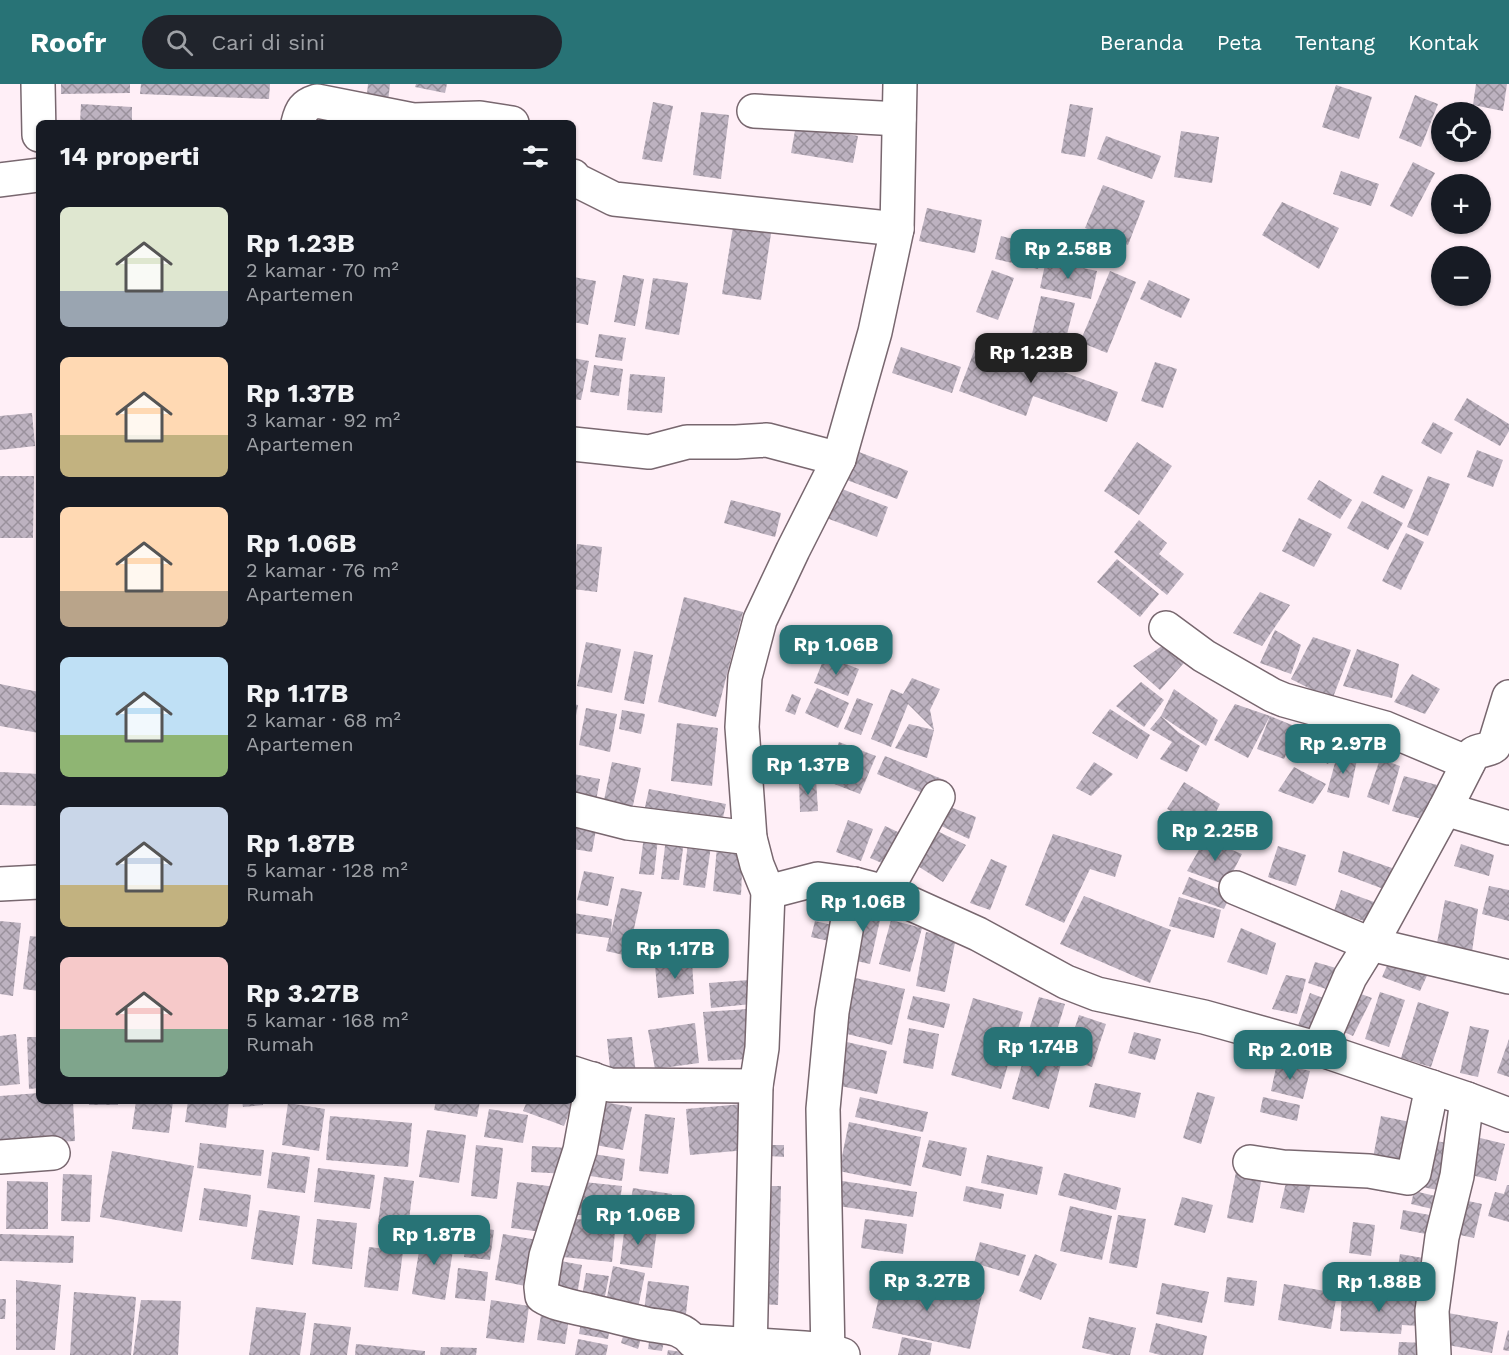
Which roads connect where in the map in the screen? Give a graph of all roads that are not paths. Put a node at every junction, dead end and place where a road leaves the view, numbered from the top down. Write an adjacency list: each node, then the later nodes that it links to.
1 (38, 84): 5 (street)
2 (900, 84): 4 (street)
3 (754, 111): 4 (street)
4 (898, 119): 13 (street)
5 (39, 120)
6 (299, 120): 8 (street)
7 (413, 120): 9 (street)
8 (413, 120)
9 (493, 120)
10 (36, 175): 11 (street)
11 (0, 180)
12 (576, 180): 13 (street)
13 (897, 230): 15 (street)
14 (576, 444): 15 (street)
15 (839, 459): 23 (street)
16 (1166, 628): 18 (street)
17 (1509, 697): 18 (street)
18 (1468, 763): 20 (street)
19 (939, 797): 29 (street)
20 (1445, 809): 22 (street); 30 (street)
21 (576, 811): 23 (street)
22 (1509, 828)
23 (750, 838): 27 (street)
24 (36, 882): 25 (street)
25 (0, 884)
26 (854, 884): 27 (street); 29 (street); 41 (street)
27 (792, 886): 34 (street)
28 (1236, 888): 30 (street)
29 (885, 892): 32 (street)
30 (1370, 944): 31 (street); 32 (street)
31 (1509, 977)
32 (1319, 1049): 35 (street)
33 (583, 1076): 34 (street); 41 (street)
34 (756, 1086): 41 (street)
35 (1432, 1087): 36 (street); 40 (street)
36 (1467, 1099): 37 (street); 42 (street)
37 (1509, 1115)
38 (53, 1153): 39 (street)
39 (0, 1157)
40 (1250, 1162)
41 (797, 1350)
42 (1434, 1355)

